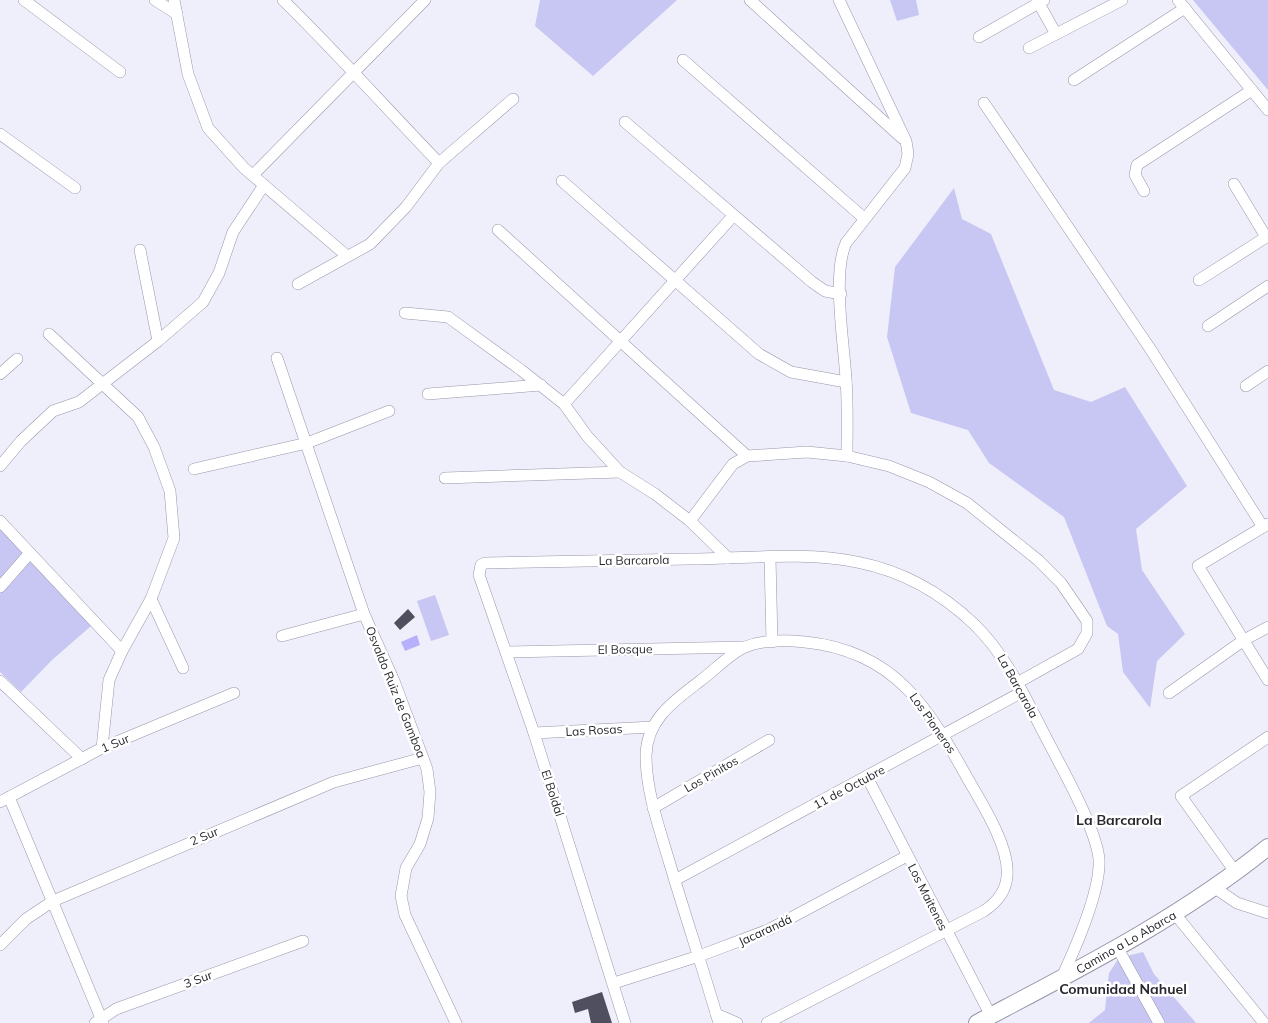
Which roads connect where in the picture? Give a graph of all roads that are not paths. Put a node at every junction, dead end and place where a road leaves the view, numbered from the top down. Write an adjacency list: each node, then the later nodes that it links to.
1 (24, 0): 16 (street)
2 (155, 0): 11 (street)
3 (174, 0): 11 (street)
4 (283, 0): 17 (street)
5 (425, 0): 17 (street)
6 (750, 0): 25 (street)
7 (839, 0): 25 (street)
8 (1122, 0): 12 (street)
9 (1040, 1): 12 (street); 13 (street)
10 (1181, 4): 18 (street); 19 (street)
11 (177, 14): 27 (street)
12 (1056, 34): 14 (street)
13 (979, 37)
14 (1029, 48)
15 (683, 60): 34 (street)
16 (120, 72)
17 (354, 73): 26 (street); 27 (street)
18 (1074, 80)
19 (1252, 90): 22 (street); 32 (street)
20 (513, 99): 26 (street)
21 (984, 103): 69 (street)
22 (1268, 110)
23 (625, 122): 33 (street)
24 (0, 134): 31 (street)
25 (906, 142): 34 (street)
26 (439, 163): 38 (street)
27 (252, 175): 30 (street)
28 (562, 181): 40 (street)
29 (1234, 184): 36 (street)
30 (264, 185): 38 (street); 47 (street)
31 (74, 188)
32 (1144, 191)
33 (733, 216): 40 (street); 43 (street)
34 (865, 219): 43 (street)
35 (498, 230): 48 (street)
36 (1267, 237): 39 (street)
37 (140, 250): 47 (street)
38 (347, 256): 41 (street)
39 (1199, 280)
40 (675, 281): 48 (street); 53 (street)
41 (298, 284)
42 (1268, 286): 45 (street)
43 (841, 294): 53 (street)
44 (405, 313): 55 (street)
45 (1208, 326)
46 (49, 334): 54 (street)
47 (158, 341): 54 (street)
48 (621, 341): 58 (street); 61 (street)
49 (277, 358): 60 (street, Osvaldo Ruiz de Gamboa)
50 (17, 359): 52 (street)
51 (1268, 371): 56 (street)
52 (0, 374)
53 (846, 382): 62 (street)
54 (101, 384): 63 (street); 75 (street)
55 (541, 385): 57 (street); 58 (street)
56 (1246, 386)
57 (428, 394)
58 (564, 404): 65 (street)
59 (388, 411): 60 (street)
60 (307, 443): 64 (street); 76 (street, Osvaldo Ruiz de Gamboa)
61 (747, 456): 62 (street, 11 de Octubre); 68 (street)
62 (847, 456): 87 (street, 11 de Octubre)
63 (0, 466)
64 (194, 470)
65 (620, 472): 66 (street); 68 (street)
66 (445, 478)
67 (0, 521): 70 (street)
68 (690, 521): 71 (street)
69 (1266, 526): 79 (street)
70 (29, 554): 74 (street); 82 (street)
71 (728, 558): 72 (street, La Barcarola); 73 (street, La Barcarola)
72 (770, 558): 80 (street); 87 (street, La Barcarola)
73 (481, 565): 83 (street, El Boldal)
74 (0, 587)
75 (151, 598): 82 (street); 84 (street)
76 (364, 614): 78 (street); 96 (street, Osvaldo Ruiz de Gamboa)
77 (1268, 627): 79 (street)
78 (282, 636)
79 (1244, 640): 85 (street); 89 (street)
80 (772, 642): 81 (street, Los Pioneros); 92 (street, Los Pioneros)
81 (745, 647): 83 (street, El Bosque); 90 (street, Los Pioneros)
82 (122, 651): 95 (street)
83 (506, 652): 91 (street, El Boldal)
84 (183, 668)
85 (1268, 680)
86 (0, 681): 97 (street)
87 (1020, 688): 92 (street, 11 de Octubre); 114 (street, La Barcarola)
88 (234, 693): 95 (street, 1 Sur)
89 (1169, 693)
90 (653, 727): 91 (street, Las Rosas); 100 (street, Los Pioneros)
91 (534, 733): 115 (street, El Boldal)
92 (943, 735): 98 (street, 11 de Octubre); 109 (street, Los Pioneros)
93 (1268, 736): 103 (street)
94 (768, 740): 100 (street, Los Pinitos)
95 (102, 748): 97 (street, 1 Sur)
96 (423, 758): 106 (street, 2 Sur); 119 (street, Osvaldo Ruiz de Gamboa)
97 (82, 759): 99 (street, 1 Sur)
98 (867, 777): 102 (street, Los Maitenes); 104 (street, 11 de Octubre)
99 (5, 799): 106 (street)
100 (653, 808): 104 (street, Los Pioneros)
101 (1268, 847): 103 (main road, Camino a Lo Abarca)
102 (907, 856): 109 (street, Los Maitenes); 113 (street, Jacarandá)
103 (1236, 873): 105 (main road, Camino a Lo Abarca)
104 (674, 880): 113 (street, Los Pioneros)
105 (1215, 888): 107 (street); 108 (main road, Camino a Lo Abarca)
106 (54, 901): 111 (street, 2 Sur); 118 (street)
107 (1268, 913)
108 (1175, 914): 112 (main road, Camino a Lo Abarca); 124 (street)
109 (945, 932): 117 (street, Los Maitenes); 122 (street, Los Pioneros)
110 (303, 941): 118 (street, 3 Sur)
111 (0, 945)
112 (1117, 947): 114 (main road, Camino a Lo Abarca); 123 (street)
113 (699, 956): 115 (street, Jacarandá); 116 (street, Los Pioneros)
114 (1061, 979): 117 (main road, Camino a Lo Abarca)
115 (614, 983): 120 (street, El Boldal)
116 (717, 1019): 121 (street, Los Pioneros)
117 (984, 1019)
118 (100, 1022)
119 (456, 1023)
120 (625, 1023)
121 (737, 1023)
122 (767, 1023)
123 (1159, 1023)
124 (1264, 1023)

